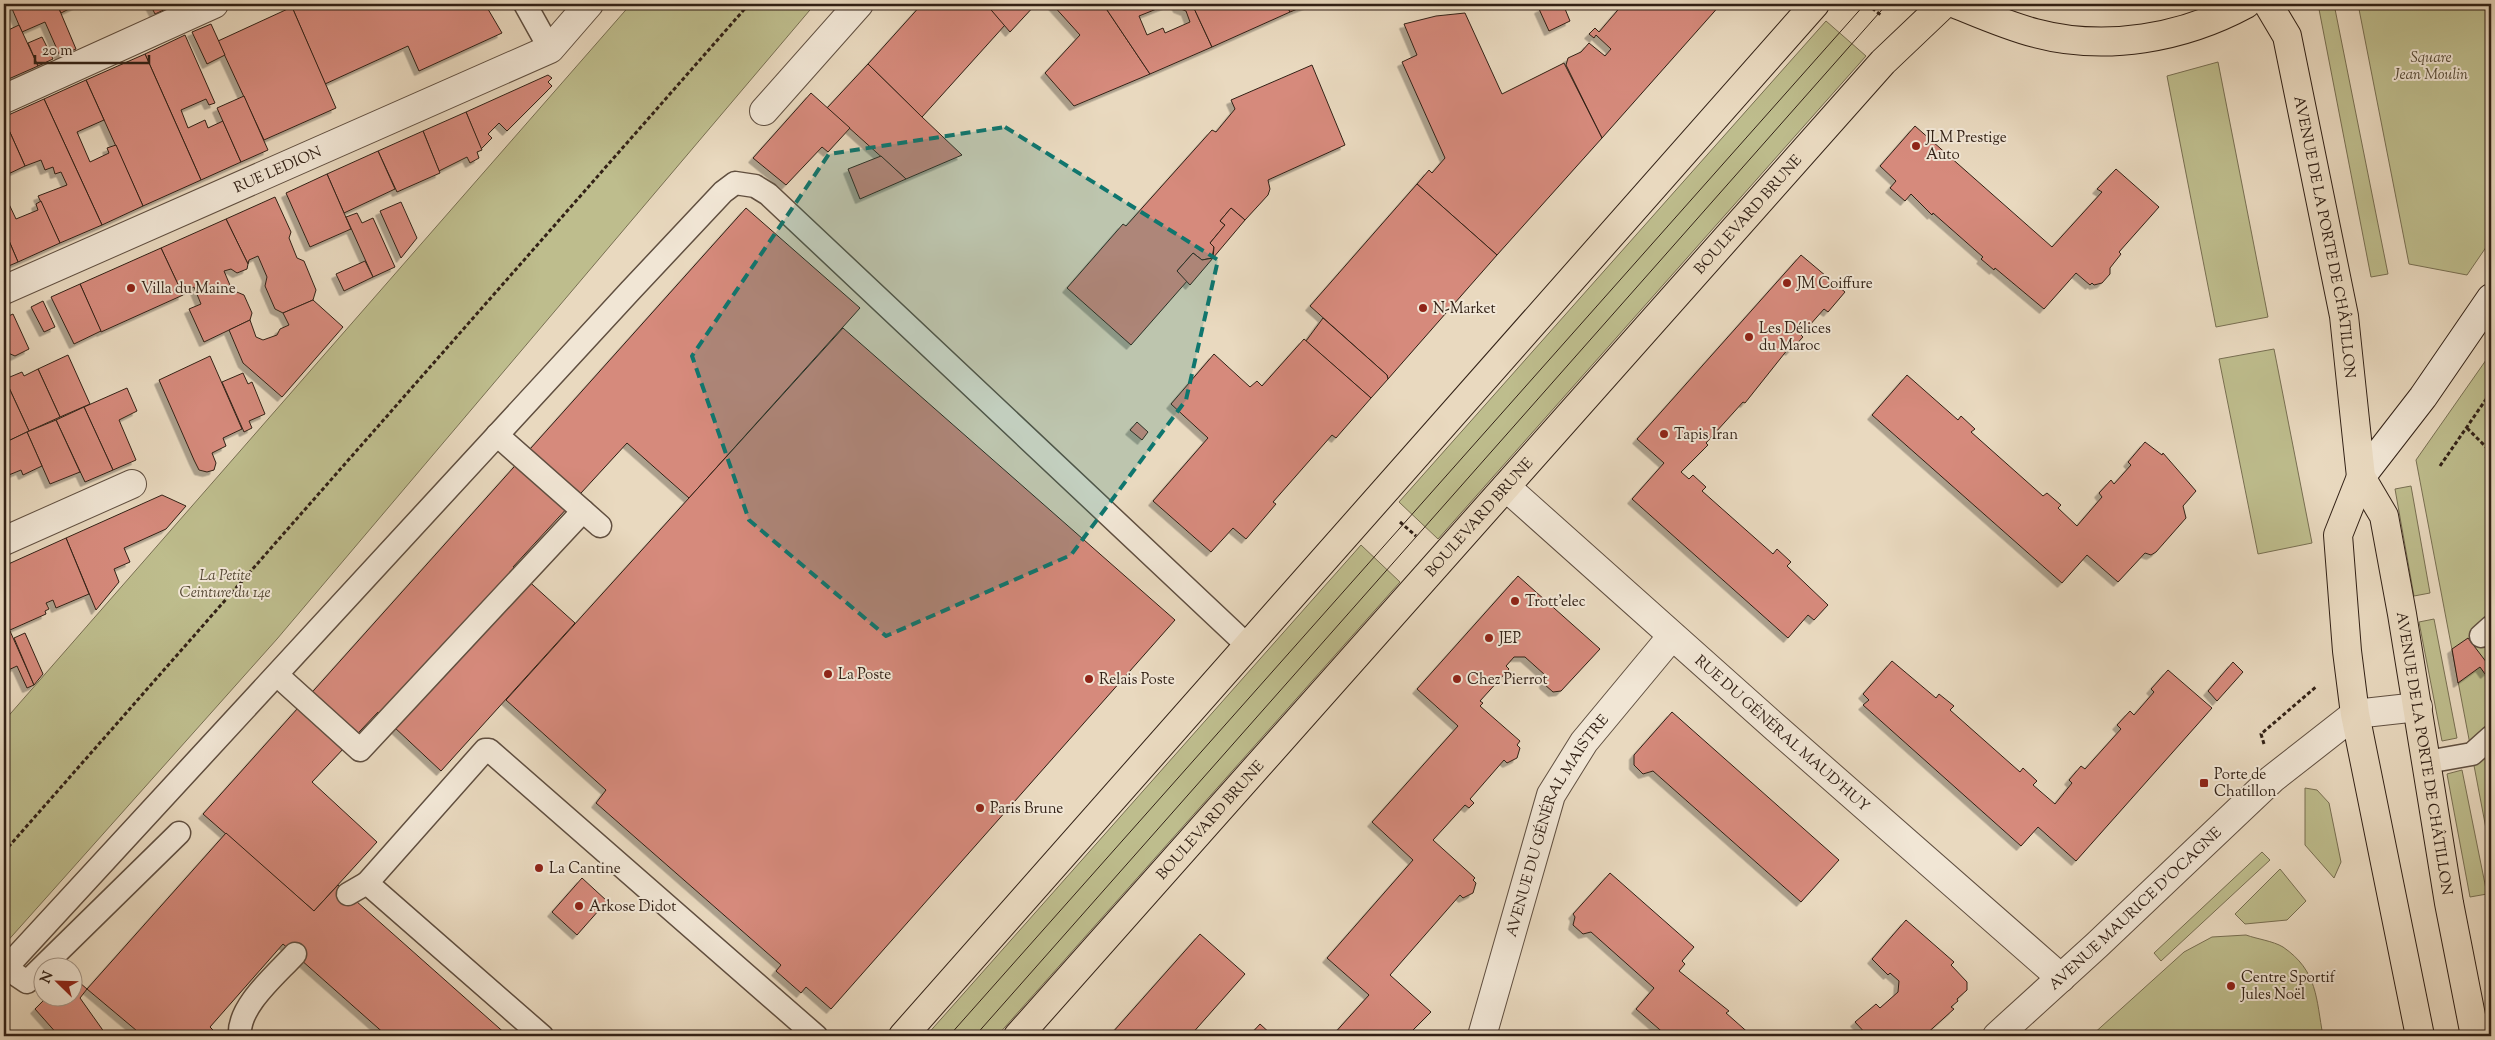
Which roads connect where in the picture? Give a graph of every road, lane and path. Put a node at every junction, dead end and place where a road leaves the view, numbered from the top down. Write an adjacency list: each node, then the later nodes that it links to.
1 (214, 4): 12 (street)
2 (525, 4): 11 (lane)
3 (589, 4): 11 (street)
4 (749, 4): 37 (path)
5 (859, 4): 13 (street)
6 (1815, 4): 24 (main road)
7 (1944, 4): 23 (main road, BOULEVARD BRUNE)
8 (1956, 4): 9 (main road)
9 (2246, 4)
10 (2268, 4): 21 (main road, AVENUE DE LA PORTE DE CHÂTILLON)
11 (550, 49): 14 (street, RUE LEDION)
12 (4, 99)
13 (764, 111)
14 (4, 290)
15 (2491, 298): 21 (street)
16 (2491, 392): 17 (path)
17 (2467, 428): 19 (path); 20 (path)
18 (497, 435): 28 (lane); 30 (lane); 30 (lane)
19 (2491, 452)
20 (2440, 466)
21 (2361, 477): 29 (main road, AVENUE DE LA PORTE DE CHÂTILLON); 31 (main road, AVENUE DE LA PORTE DE CHÂTILLON)
22 (132, 484): 25 (street)
23 (1506, 487): 26 (main road, BOULEVARD BRUNE); 27 (street, RUE DU GÉNÉRAL MAUD'HUY)
24 (1376, 502): 26 (path); 28 (main road)
25 (4, 541)
26 (1444, 559): 45 (main road, BOULEVARD BRUNE)
27 (1672, 636): 40 (street, RUE DU GÉNÉRAL MAUD'HUY); 46 (street, AVENUE DU GÉNÉRAL MAISTRE)
28 (1248, 646): 44 (main road)
29 (2347, 651): 32 (main road, AVENUE DE LA PORTE DE CHÂTILLON); 35 (path)
30 (277, 675): 39 (lane)
31 (2418, 707): 32 (street); 34 (main road, AVENUE DE LA PORTE DE CHÂTILLON)
32 (2355, 714): 35 (street, AVENUE MAURICE D'OCAGNE); 48 (main road, AVENUE DE LA PORTE DE CHÂTILLON)
33 (2491, 737): 34 (lane)
34 (2427, 762): 49 (main road, AVENUE DE LA PORTE DE CHÂTILLON)
35 (2272, 779): 40 (street, AVENUE MAURICE D'OCAGNE)
36 (179, 833): 39 (lane)
37 (4, 852)
38 (295, 954): 41 (lane)
39 (5, 969)
40 (2061, 978): 47 (street, AVENUE MAURICE D'OCAGNE)
41 (240, 1036)
42 (542, 1036): 43 (lane)
43 (816, 1036)
44 (903, 1036)
45 (1018, 1036)
46 (1482, 1036)
47 (1996, 1036)
48 (2420, 1036)
49 (2476, 1036)

